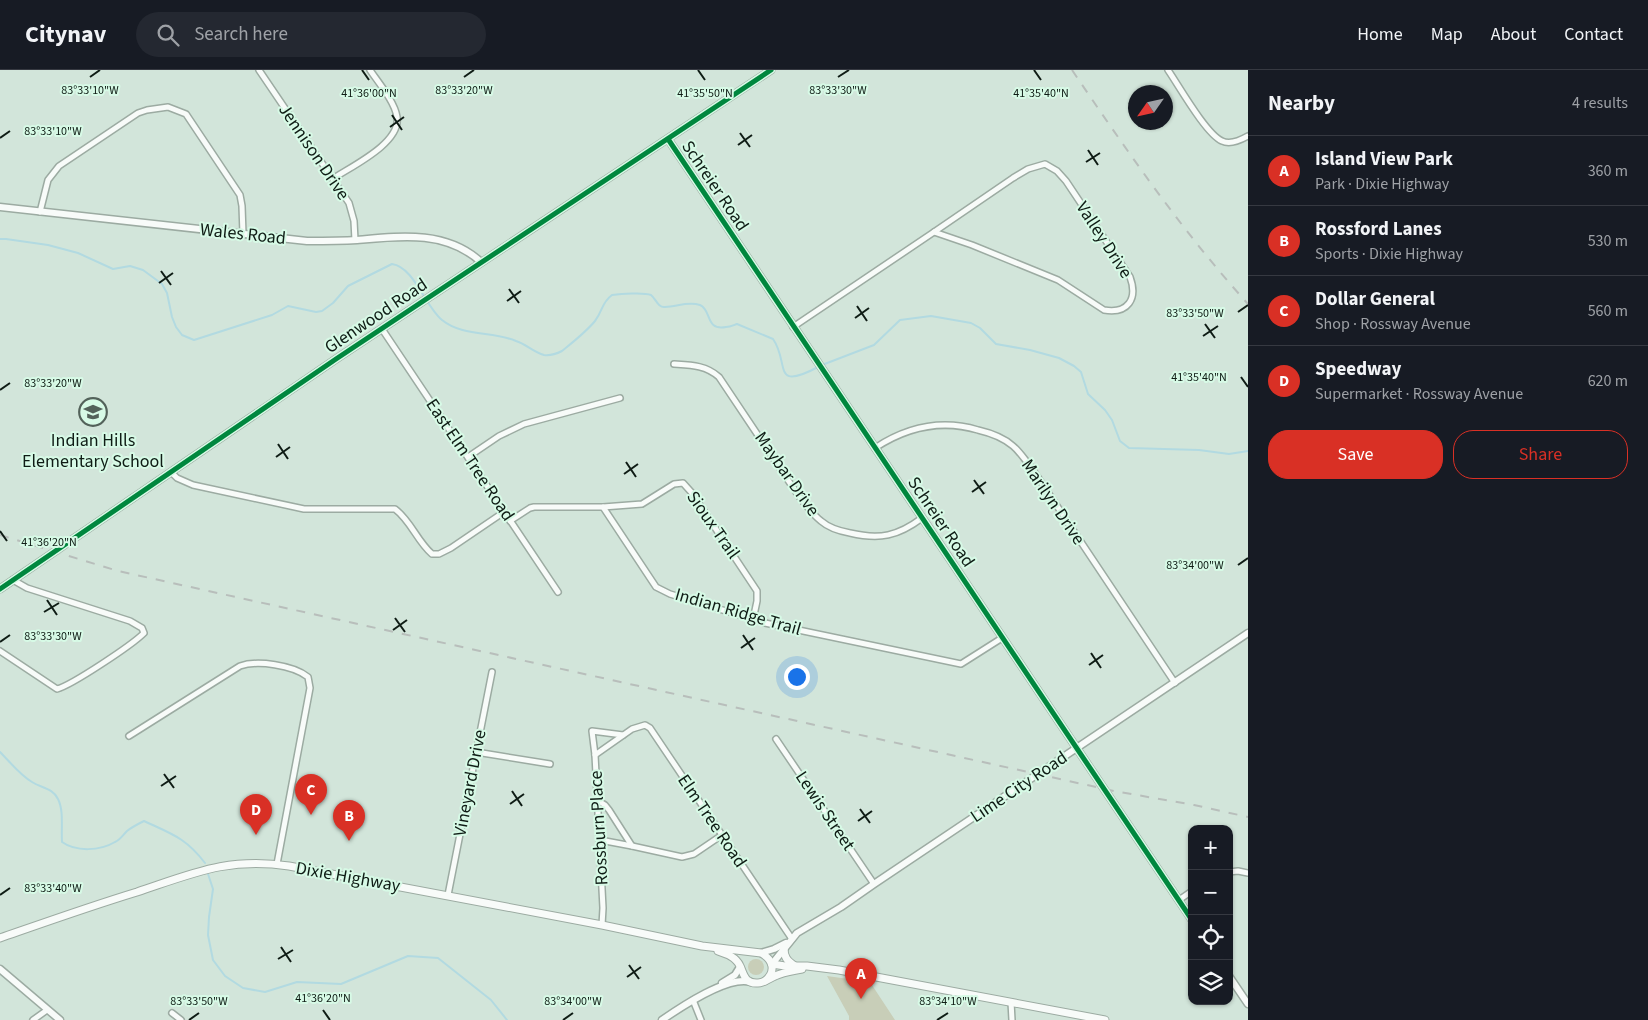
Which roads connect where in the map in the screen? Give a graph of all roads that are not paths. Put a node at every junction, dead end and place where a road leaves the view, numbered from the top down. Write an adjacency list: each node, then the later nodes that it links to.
1 (260, 70): 7 (street, Jennison Drive)
2 (370, 70): 7 (street)
3 (771, 70): 6 (street, Glenwood Road)
4 (1168, 70): 5 (street)
5 (1248, 136)
6 (668, 139): 13 (street, Glenwood Road); 14 (street, Schreier Road)
7 (334, 178): 12 (street, Jennison Drive)
8 (0, 207): 9 (street, Wales Road)
9 (40, 212): 11 (street, Wales Road); 11 (street)
10 (934, 232): 10 (street, Valley Drive); 14 (street, Valley Drive)
11 (244, 234): 12 (street, Wales Road)
12 (355, 240): 13 (street, Wales Road)
13 (481, 262): 15 (street, Glenwood Road)
14 (793, 326): 18 (street, Schreier Road)
15 (382, 329): 19 (street, East Elm Tree Road); 20 (street, Glenwood Road)
16 (674, 364): 23 (street, Maybar Drive)
17 (620, 398): 19 (street)
18 (875, 448): 23 (street, Schreier Road); 33 (street, Marilyn Drive)
19 (468, 457): 22 (street, East Elm Tree Road)
20 (171, 472): 22 (street); 25 (street, Glenwood Road)
21 (603, 507): 24 (street); 28 (street, Indian Ridge Trail); 28 (street, Sioux Trail)
22 (504, 512): 24 (street, East Elm Tree Road)
23 (922, 518): 30 (street, Schreier Road)
24 (510, 521): 27 (street, East Elm Tree Road)
25 (13, 580): 26 (street, Glenwood Road); 31 (street)
26 (0, 589)
27 (558, 592)
28 (753, 620): 30 (street, Indian Ridge Trail)
29 (1248, 633): 33 (street, Lime City Road)
30 (1002, 638): 37 (street, Schreier Road)
31 (0, 651)
32 (492, 672): 38 (street, Vineyard Drive)
33 (1175, 683): 37 (street, Lime City Road)
34 (623, 735): 39 (street, Elm Tree Road); 39 (street, Rossburn Place); 42 (street, Elm Tree Road)
35 (129, 736): 45 (street)
36 (776, 739): 48 (street, Lewis Street)
37 (1077, 748): 48 (street, Lime City Road); 51 (street, Schreier Road)
38 (476, 752): 40 (street); 50 (street, Vineyard Drive)
39 (595, 755): 41 (street, Rossburn Place)
40 (550, 764)
41 (597, 800): 43 (street, Rossburn Place); 44 (street)
42 (722, 836): 44 (street); 55 (street, Elm Tree Road)
43 (600, 840): 44 (street); 53 (street, Rossburn Place)
44 (632, 846)
45 (278, 864): 50 (main road, Dixie Highway); 54 (main road, Dixie Highway)
46 (1233, 872): 47 (street)
47 (1248, 873)
48 (874, 884): 55 (street, Lime City Road)
49 (1188, 894): 51 (street)
50 (448, 895): 53 (main road, Dixie Highway)
51 (1178, 900): 52 (street, Schreier Road)
52 (1188, 915)
53 (602, 924): 56 (main road, Dixie Highway)
54 (0, 938)
55 (789, 942): 57 (street, Lime City Road); 58 (street, Lime City Road); 60 (main road)
56 (702, 946): 57 (main road, Dixie Highway); 59 (main road, Dixie Highway)
57 (759, 952): 58 (main road); 59 (main road)
58 (772, 964): 60 (main road); 63 (main road)
59 (740, 966): 64 (main road, Dixie Highway); 66 (street)
60 (795, 966): 61 (main road)
61 (822, 968): 63 (main road); 67 (main road)
62 (0, 969): 69 (street)
63 (765, 981): 64 (main road)
64 (750, 982): 66 (street)
65 (1233, 982): 68 (street)
66 (695, 999): 74 (street); 75 (street)
67 (1012, 1002): 76 (street); 77 (main road)
68 (1248, 1004)
69 (48, 1010): 71 (street); 72 (street)
70 (172, 1013): 73 (street)
71 (33, 1020)
72 (60, 1020)
73 (181, 1020)
74 (662, 1020)
75 (701, 1020)
76 (1012, 1020)
77 (1105, 1020)

